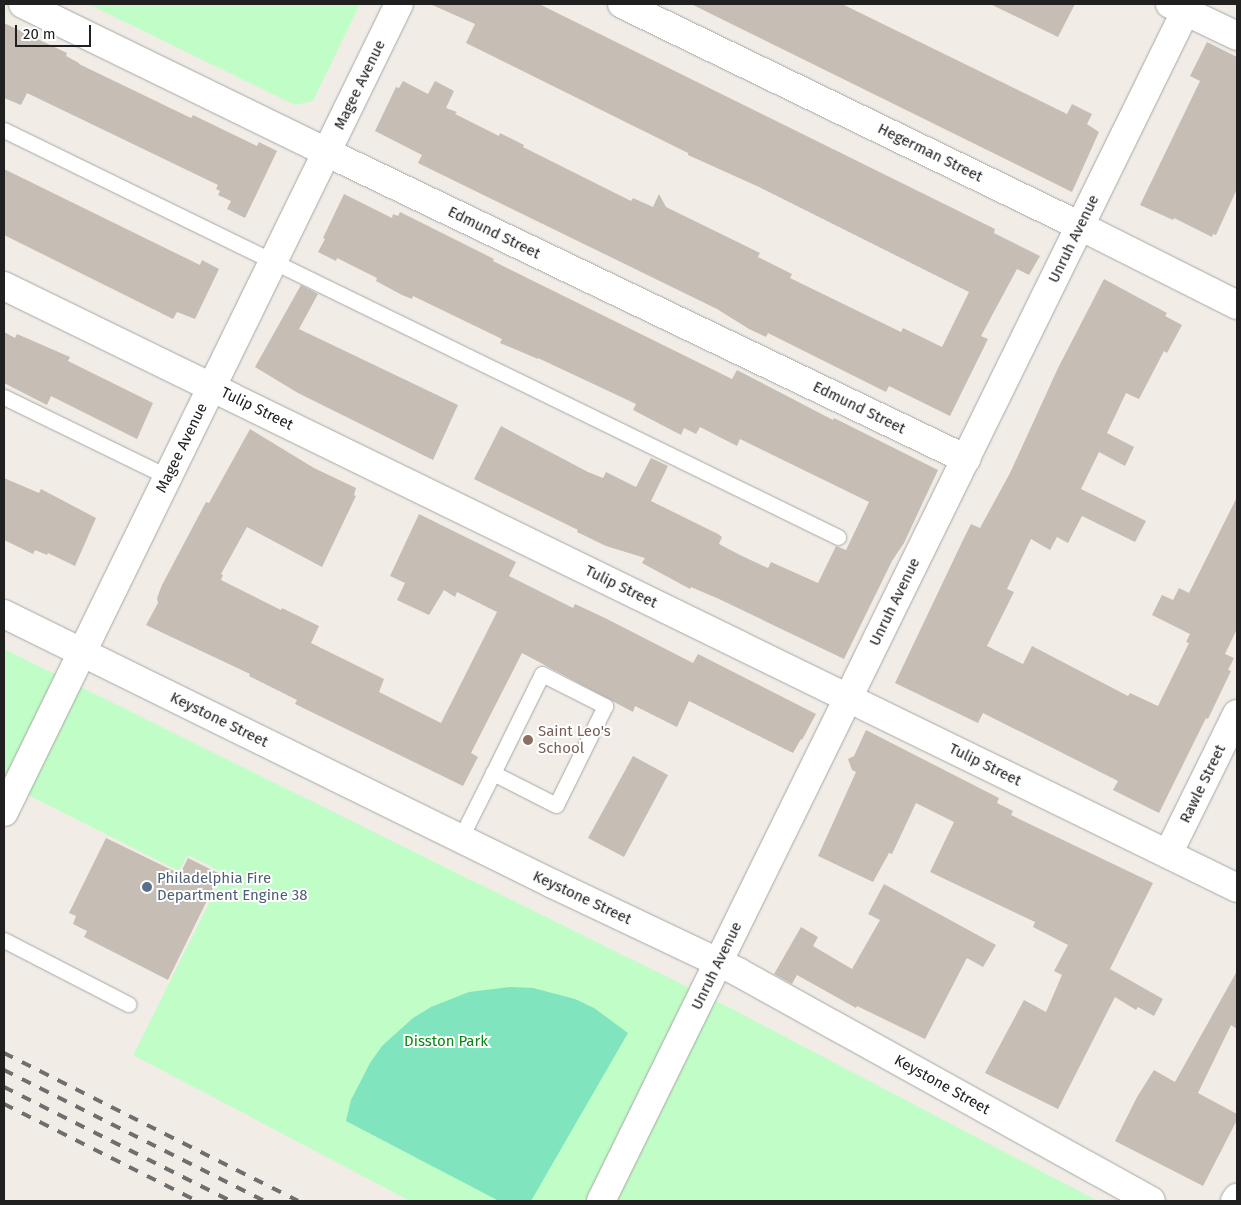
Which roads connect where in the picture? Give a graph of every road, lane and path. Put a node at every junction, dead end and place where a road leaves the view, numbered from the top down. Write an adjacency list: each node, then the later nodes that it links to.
1 (23, 4): 7 (street, Edmund Street)
2 (399, 4): 7 (street, Magee Avenue)
3 (622, 4): 8 (street, Hegerman Street)
4 (1181, 6): 5 (street); 8 (street, Unruh Avenue)
5 (1237, 36)
6 (4, 130): 9 (lane)
7 (326, 152): 9 (street, Magee Avenue); 14 (street, Edmund Street)
8 (1080, 226): 11 (street, Hegerman Street); 14 (street, Unruh Avenue)
9 (272, 263): 12 (street, Magee Avenue); 16 (lane)
10 (4, 286): 12 (street, Tulip Street)
11 (1237, 305)
12 (212, 386): 15 (street, Magee Avenue); 19 (street, Tulip Street)
13 (4, 397): 15 (lane)
14 (966, 459): 19 (street, Unruh Avenue)
15 (168, 477): 18 (street, Magee Avenue)
16 (838, 537)
17 (4, 614): 18 (street, Keystone Street)
18 (82, 653): 22 (street, Magee Avenue); 23 (street, Keystone Street)
19 (848, 698): 24 (street, Tulip Street); 27 (street, Unruh Avenue)
20 (1237, 714): 24 (street, Rawle Street)
21 (493, 774): 21 (lane); 23 (lane)
22 (4, 812)
23 (460, 839): 27 (street, Keystone Street)
24 (1168, 854): 25 (street, Tulip Street)
25 (1237, 888)
26 (4, 940): 28 (lane)
27 (718, 962): 30 (street, Unruh Avenue); 31 (street, Keystone Street)
28 (128, 1004)
29 (1237, 1198): 32 (street)
30 (602, 1201)
31 (1151, 1201)
32 (1235, 1201)

